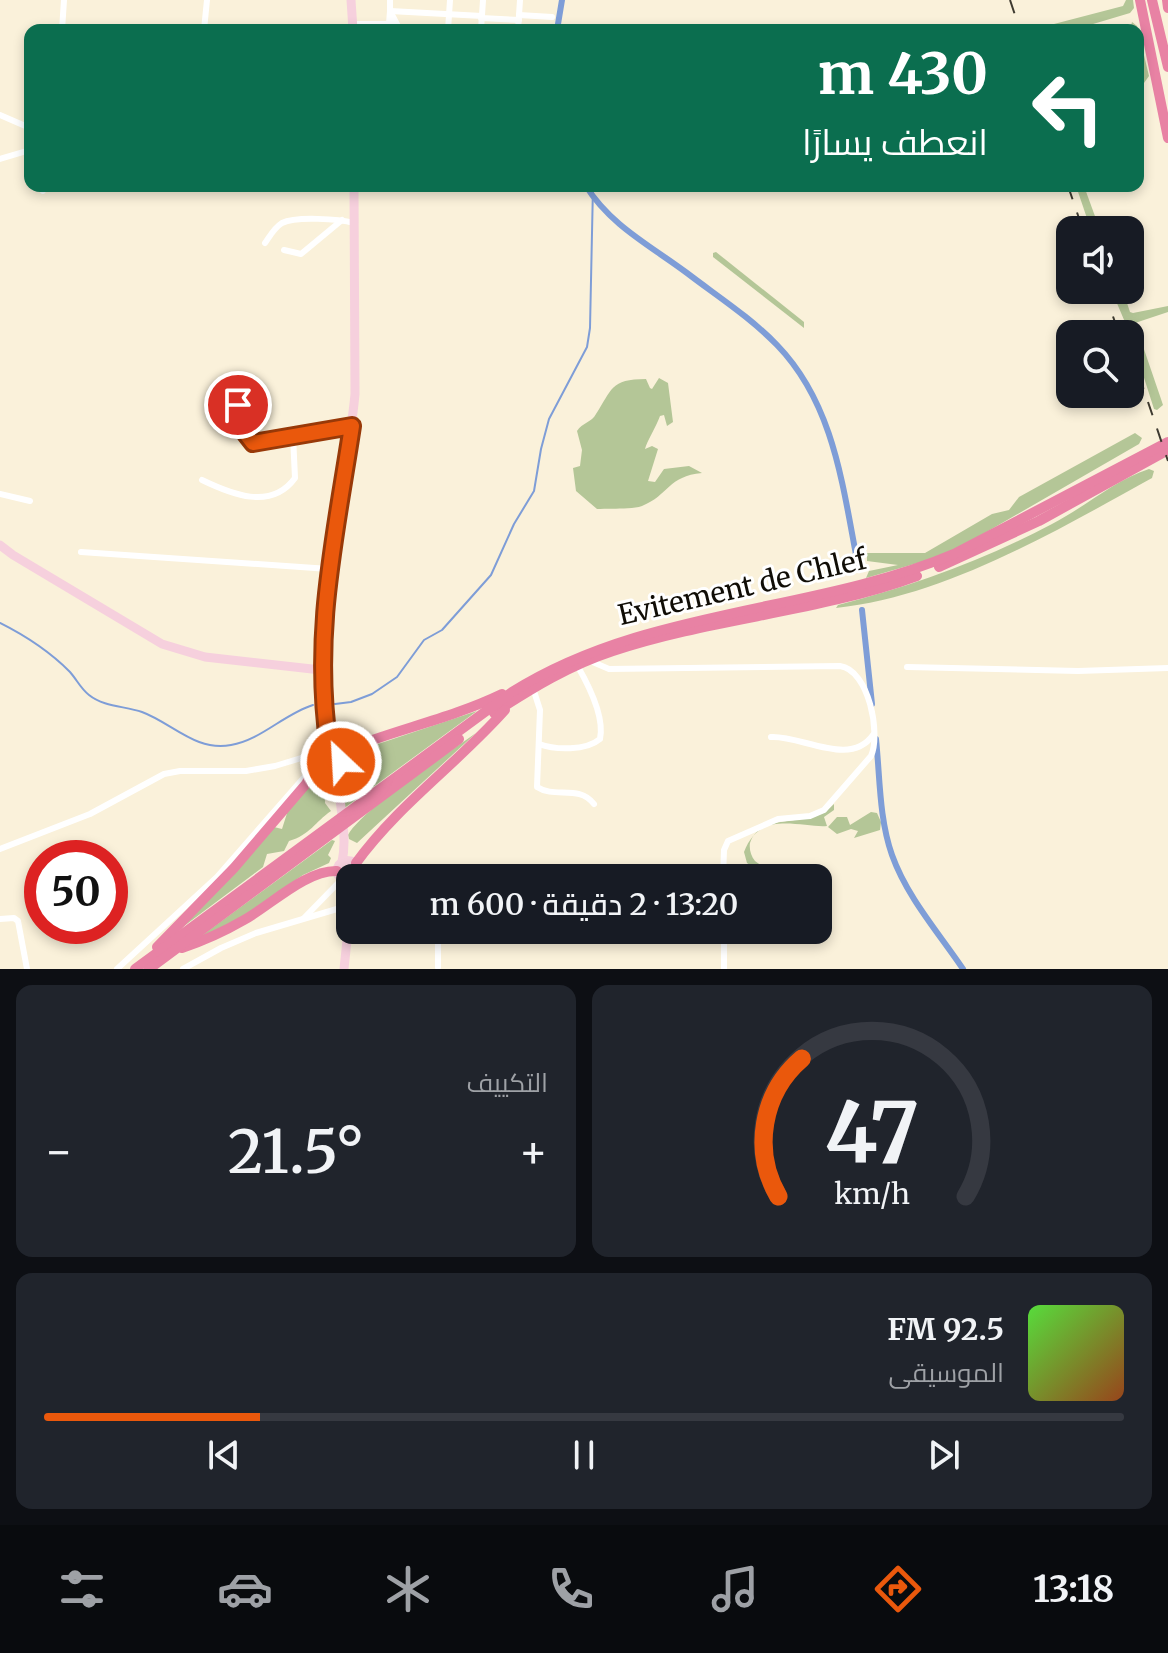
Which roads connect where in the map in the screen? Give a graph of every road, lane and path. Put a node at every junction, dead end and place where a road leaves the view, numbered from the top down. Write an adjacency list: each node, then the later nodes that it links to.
1 (64, 0): 17 (street)
2 (207, 0): 18 (street)
3 (351, 0): 19 (main road)
4 (390, 0): 12 (street)
5 (450, 0): 13 (street)
6 (483, 0): 14 (street)
7 (520, 0): 16 (street)
8 (1138, 0): 27 (highway)
9 (1152, 0): 24 (highway)
10 (1167, 0): 11 (highway)
11 (1168, 8)
12 (390, 11): 13 (street); 20 (street)
13 (449, 14): 14 (street); 21 (street)
14 (482, 17): 16 (street); 22 (street)
15 (552, 17): 16 (street)
16 (519, 18): 23 (street)
17 (62, 24)
18 (205, 24)
19 (353, 24)
20 (393, 24)
21 (448, 24)
22 (481, 24)
23 (518, 24)
24 (1168, 67)
25 (0, 115): 26 (street)
26 (24, 125)
27 (1168, 138)
28 (24, 152): 29 (street)
29 (0, 159)
30 (354, 192): 32 (main road)
31 (342, 220): 32 (street); 33 (street); 34 (street)
32 (354, 223): 36 (main road)
33 (265, 243)
34 (284, 250)
35 (236, 379): 37 (street)
36 (352, 426): 37 (street); 45 (main road)
37 (293, 436): 40 (street)
38 (1168, 442): 39 (highway, Evitement de Chlef)
39 (1161, 451): 46 (highway, Evitement de Chlef); 51 (highway, Evitement de Chlef)
40 (202, 480)
41 (0, 494): 42 (street)
42 (30, 501)
43 (0, 545): 50 (main road)
44 (81, 552): 45 (street)
45 (329, 569): 50 (main road)
46 (588, 660): 47 (highway, Evitement de Chlef); 53 (street)
47 (577, 665): 51 (highway, Evitement de Chlef); 55 (street)
48 (907, 667): 49 (street)
49 (1168, 668)
50 (321, 670): 56 (main road)
51 (531, 685): 52 (highway, Evitement de Chlef); 55 (street); 56 (highway); 59 (highway, Evitement de Chlef)
52 (513, 700): 59 (highway, Evitement de Chlef); 63 (highway)
53 (873, 735): 54 (street); 64 (street)
54 (771, 737)
55 (539, 744): 58 (street)
56 (325, 758): 57 (main road); 57 (main road); 61 (street); 74 (highway); 77 (street)
57 (337, 787): 60 (main road)
58 (594, 804)
59 (348, 817): 60 (highway)
60 (336, 832): 62 (main road); 73 (highway); 74 (highway)
61 (0, 849)
62 (346, 864)
63 (356, 864)
64 (724, 864)
65 (336, 872): 73 (highway)
66 (336, 886): 69 (street)
67 (336, 915): 69 (street)
68 (0, 919): 76 (street)
69 (302, 921): 79 (street)
70 (346, 944): 80 (main road)
71 (438, 944): 75 (street)
72 (724, 944): 81 (street)
73 (172, 952): 74 (highway)
74 (147, 965): 78 (highway)
75 (438, 967)
76 (27, 969)
77 (117, 969)
78 (135, 969)
79 (183, 969)
80 (344, 969)
81 (724, 969)

